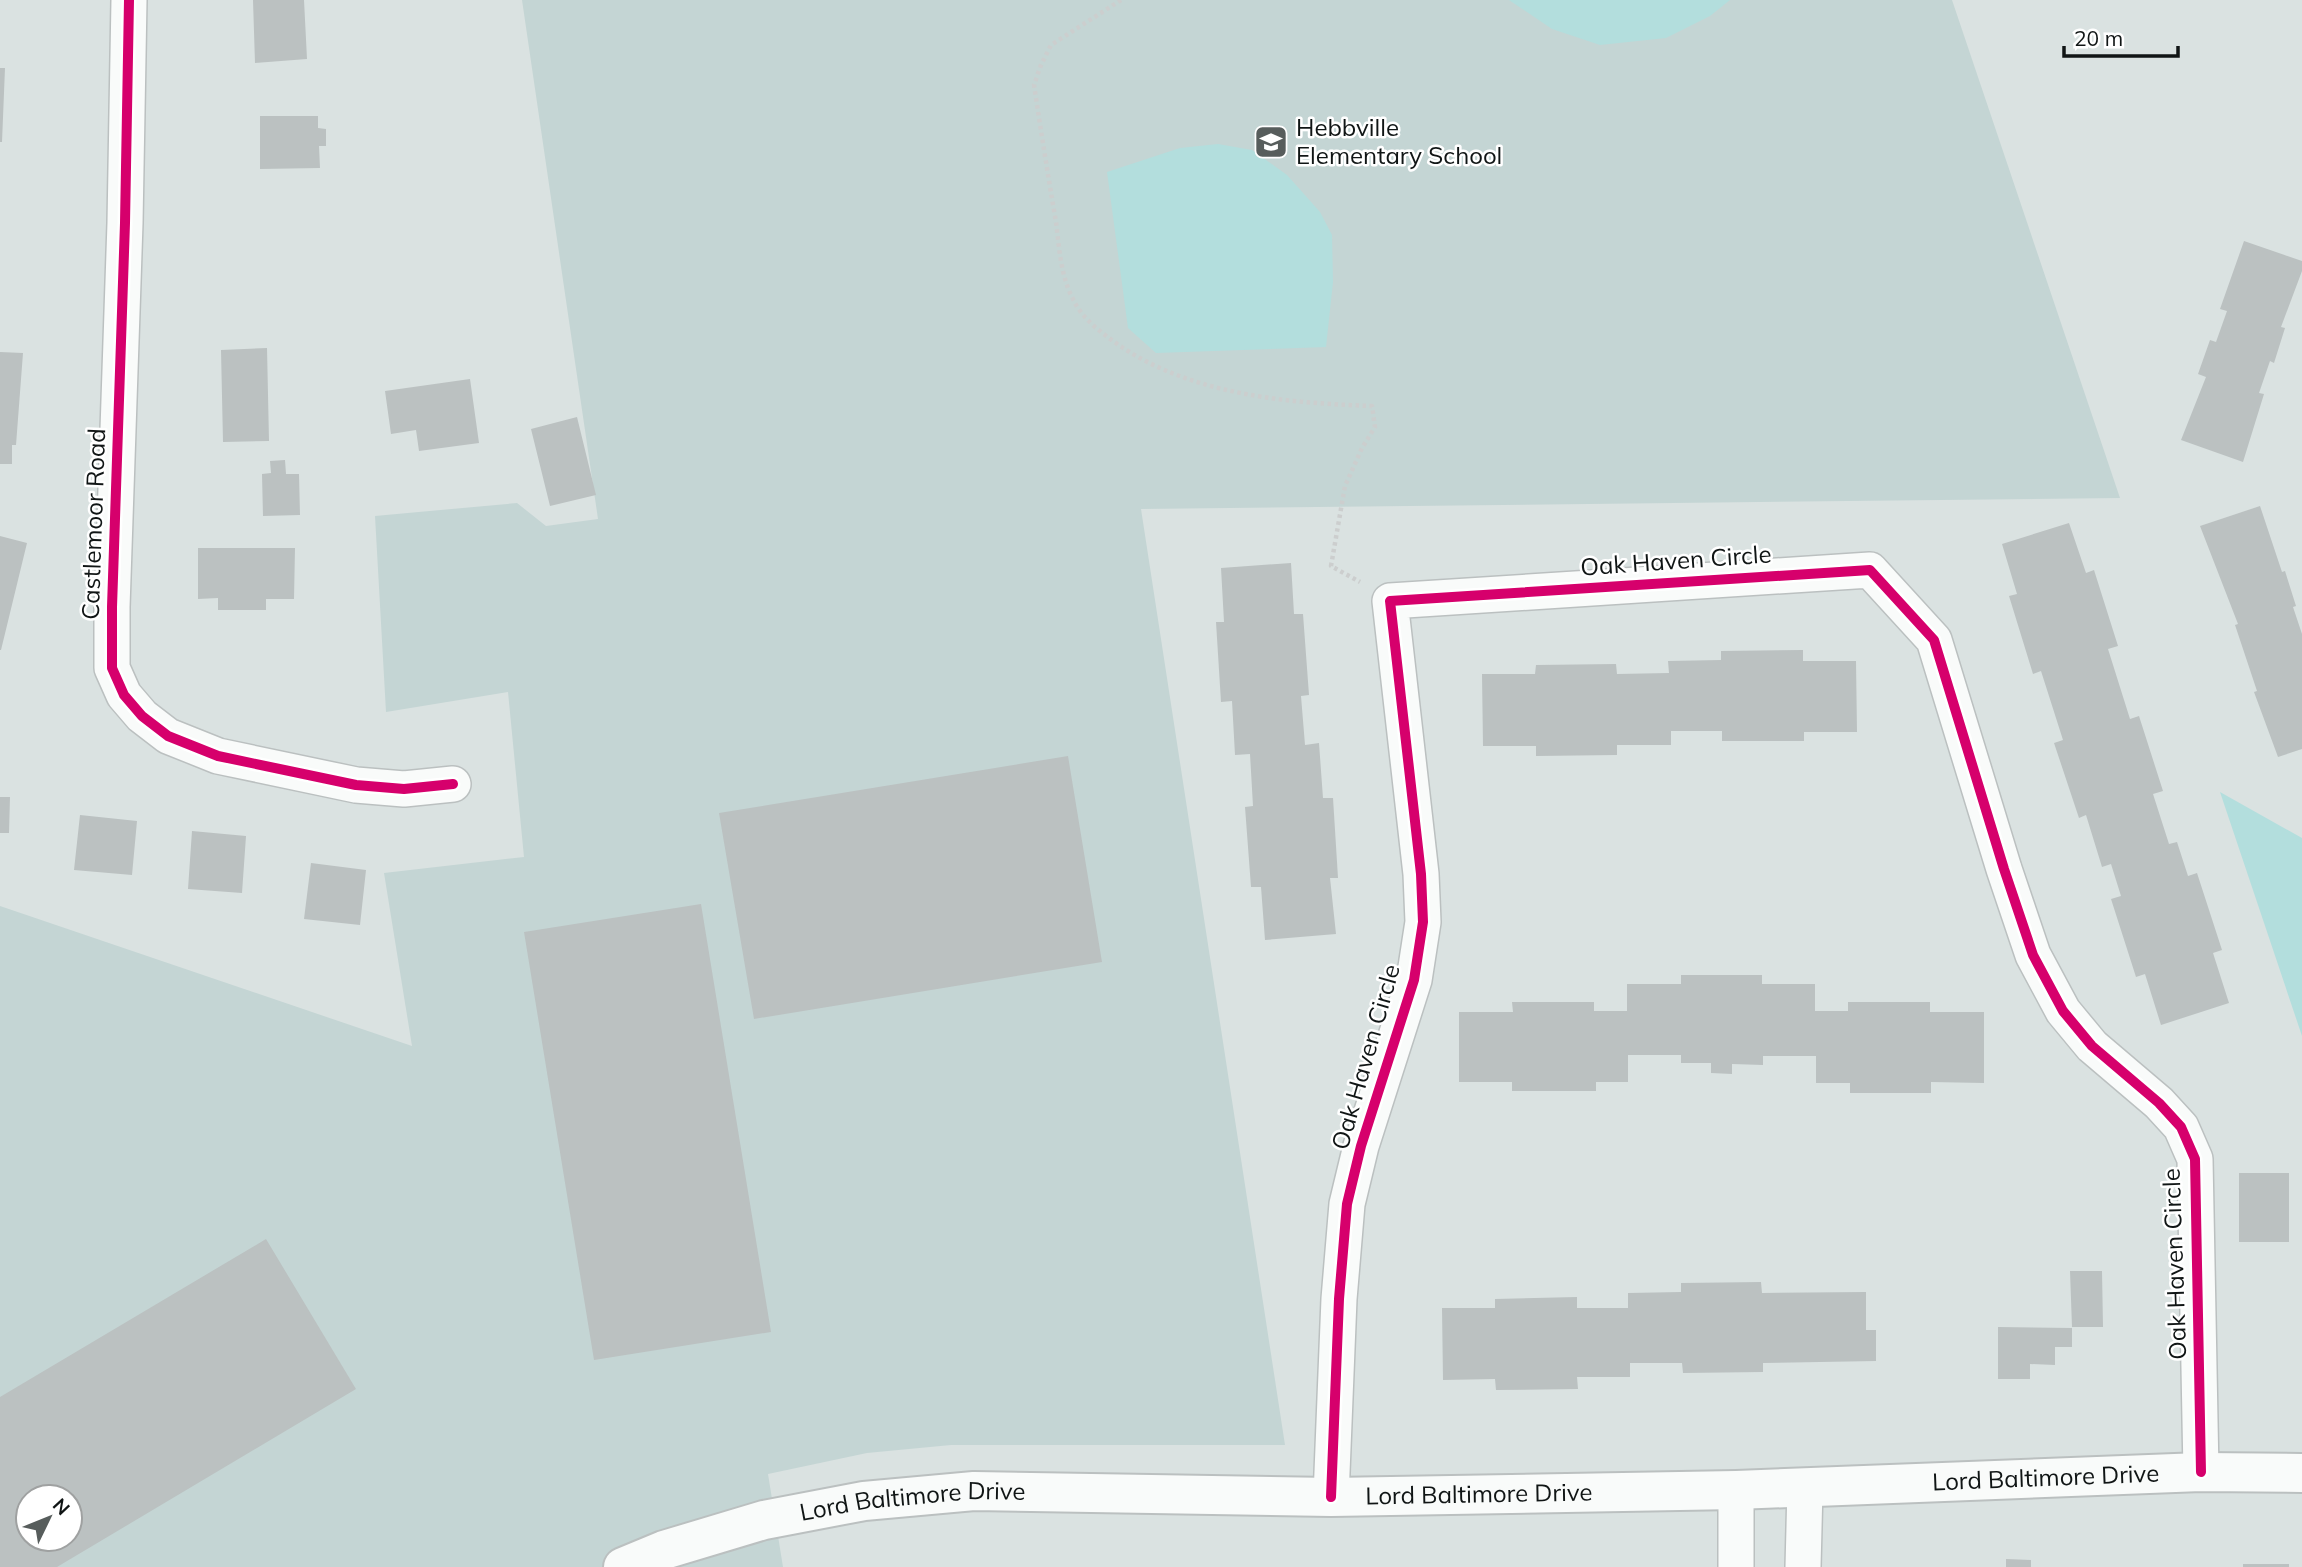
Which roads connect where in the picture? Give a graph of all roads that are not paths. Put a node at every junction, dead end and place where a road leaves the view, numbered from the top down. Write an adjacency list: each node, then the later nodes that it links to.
1 (129, 0): 2 (street, Castlemoor Road)
2 (453, 784)
3 (2201, 1472): 4 (main road, Lord Baltimore Drive); 5 (main road, Lord Baltimore Drive); 7 (street, Oak Haven Circle)
4 (2302, 1473)
5 (1805, 1488): 6 (main road, Lord Baltimore Drive); 10 (street)
6 (1736, 1490): 7 (main road, Lord Baltimore Drive); 9 (street)
7 (1331, 1497): 8 (main road, Lord Baltimore Drive)
8 (623, 1567)
9 (1736, 1567)
10 (1803, 1567)

